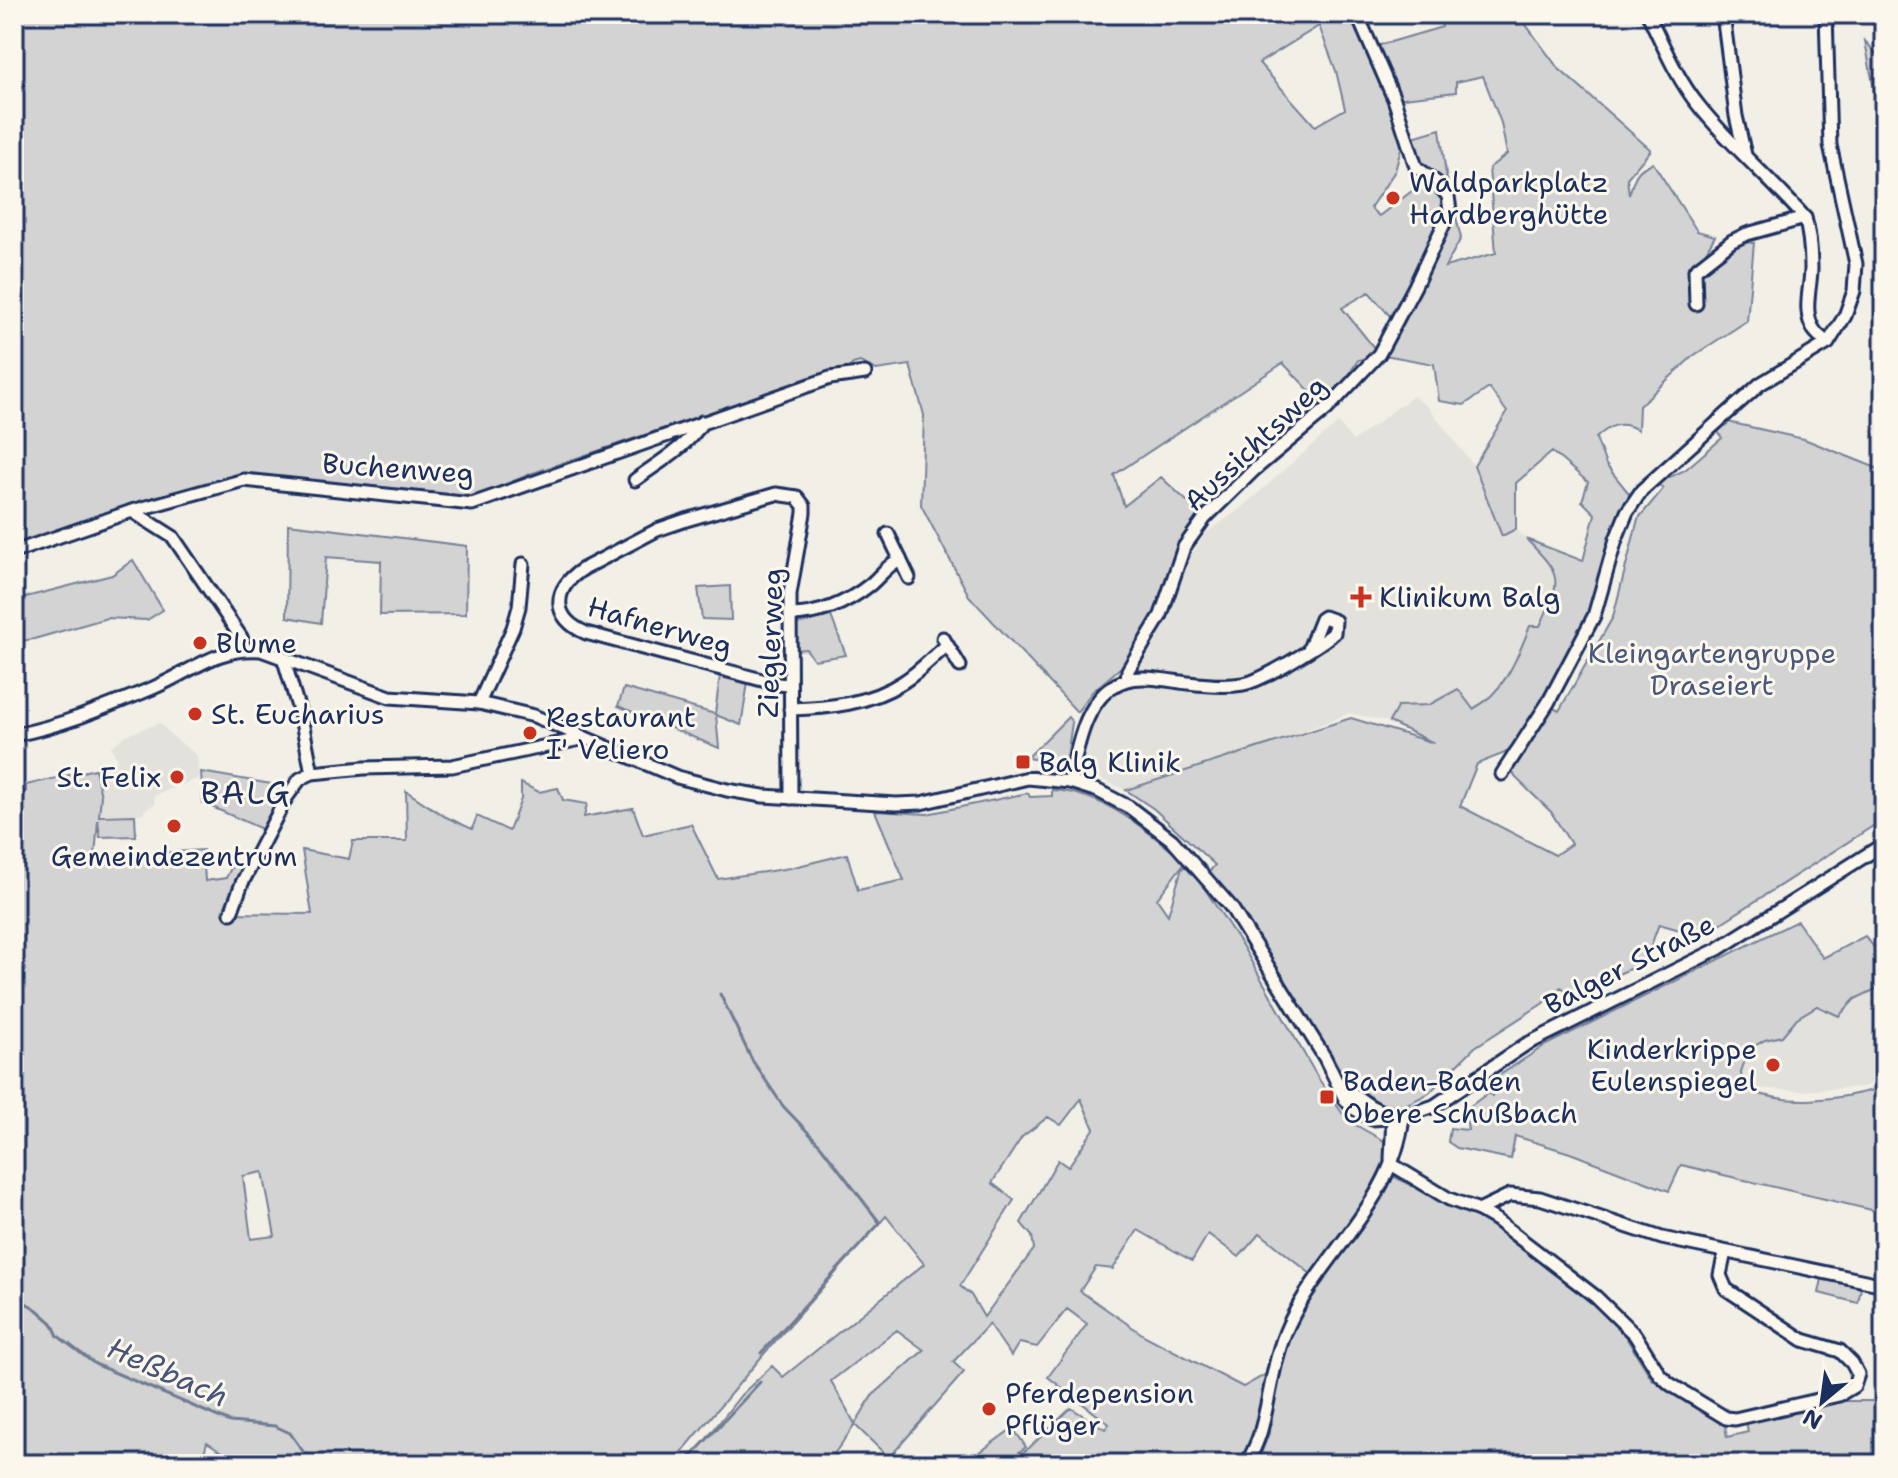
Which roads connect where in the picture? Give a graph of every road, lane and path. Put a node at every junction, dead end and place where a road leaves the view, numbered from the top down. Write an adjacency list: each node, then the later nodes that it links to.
1 (1357, 14): 24 (street, Aussichtsweg)
2 (1648, 14): 5 (street)
3 (1723, 14): 5 (street)
4 (1826, 14): 8 (street)
5 (1745, 155): 6 (street)
6 (1805, 218): 7 (street); 8 (street)
7 (1696, 304)
8 (1828, 343): 31 (street)
9 (865, 373): 10 (street, Buchenweg)
10 (702, 421): 11 (street); 13 (street, Buchenweg)
11 (635, 480)
12 (794, 496): 19 (street, Zieglerweg); 25 (street, Hafnerweg)
13 (132, 511): 15 (street, Buchenweg); 20 (street)
14 (888, 534): 16 (street)
15 (14, 552)
16 (900, 559): 18 (street); 19 (street)
17 (523, 564): 26 (street)
18 (909, 578)
19 (790, 615): 25 (street, Zieglerweg)
20 (245, 649): 22 (street); 28 (street)
21 (1309, 649): 24 (street)
22 (283, 657): 26 (street); 30 (street)
23 (960, 666): 27 (street)
24 (1127, 679): 32 (street, Aussichtsweg)
25 (789, 685): 27 (street, Zieglerweg)
26 (479, 703): 29 (street)
27 (790, 709): 33 (street, Zieglerweg)
28 (14, 735)
29 (586, 738): 30 (street); 33 (street)
30 (312, 773): 35 (street)
31 (1502, 774)
32 (1070, 782): 33 (street); 36 (street)
33 (791, 798)
34 (1884, 844): 36 (street, Balger Straße)
35 (231, 913)
36 (1398, 1117): 37 (street)
37 (1391, 1164): 38 (street); 41 (street)
38 (1479, 1210): 39 (street); 39 (street)
39 (1721, 1251): 40 (street)
40 (1884, 1285)
41 (1247, 1464)

